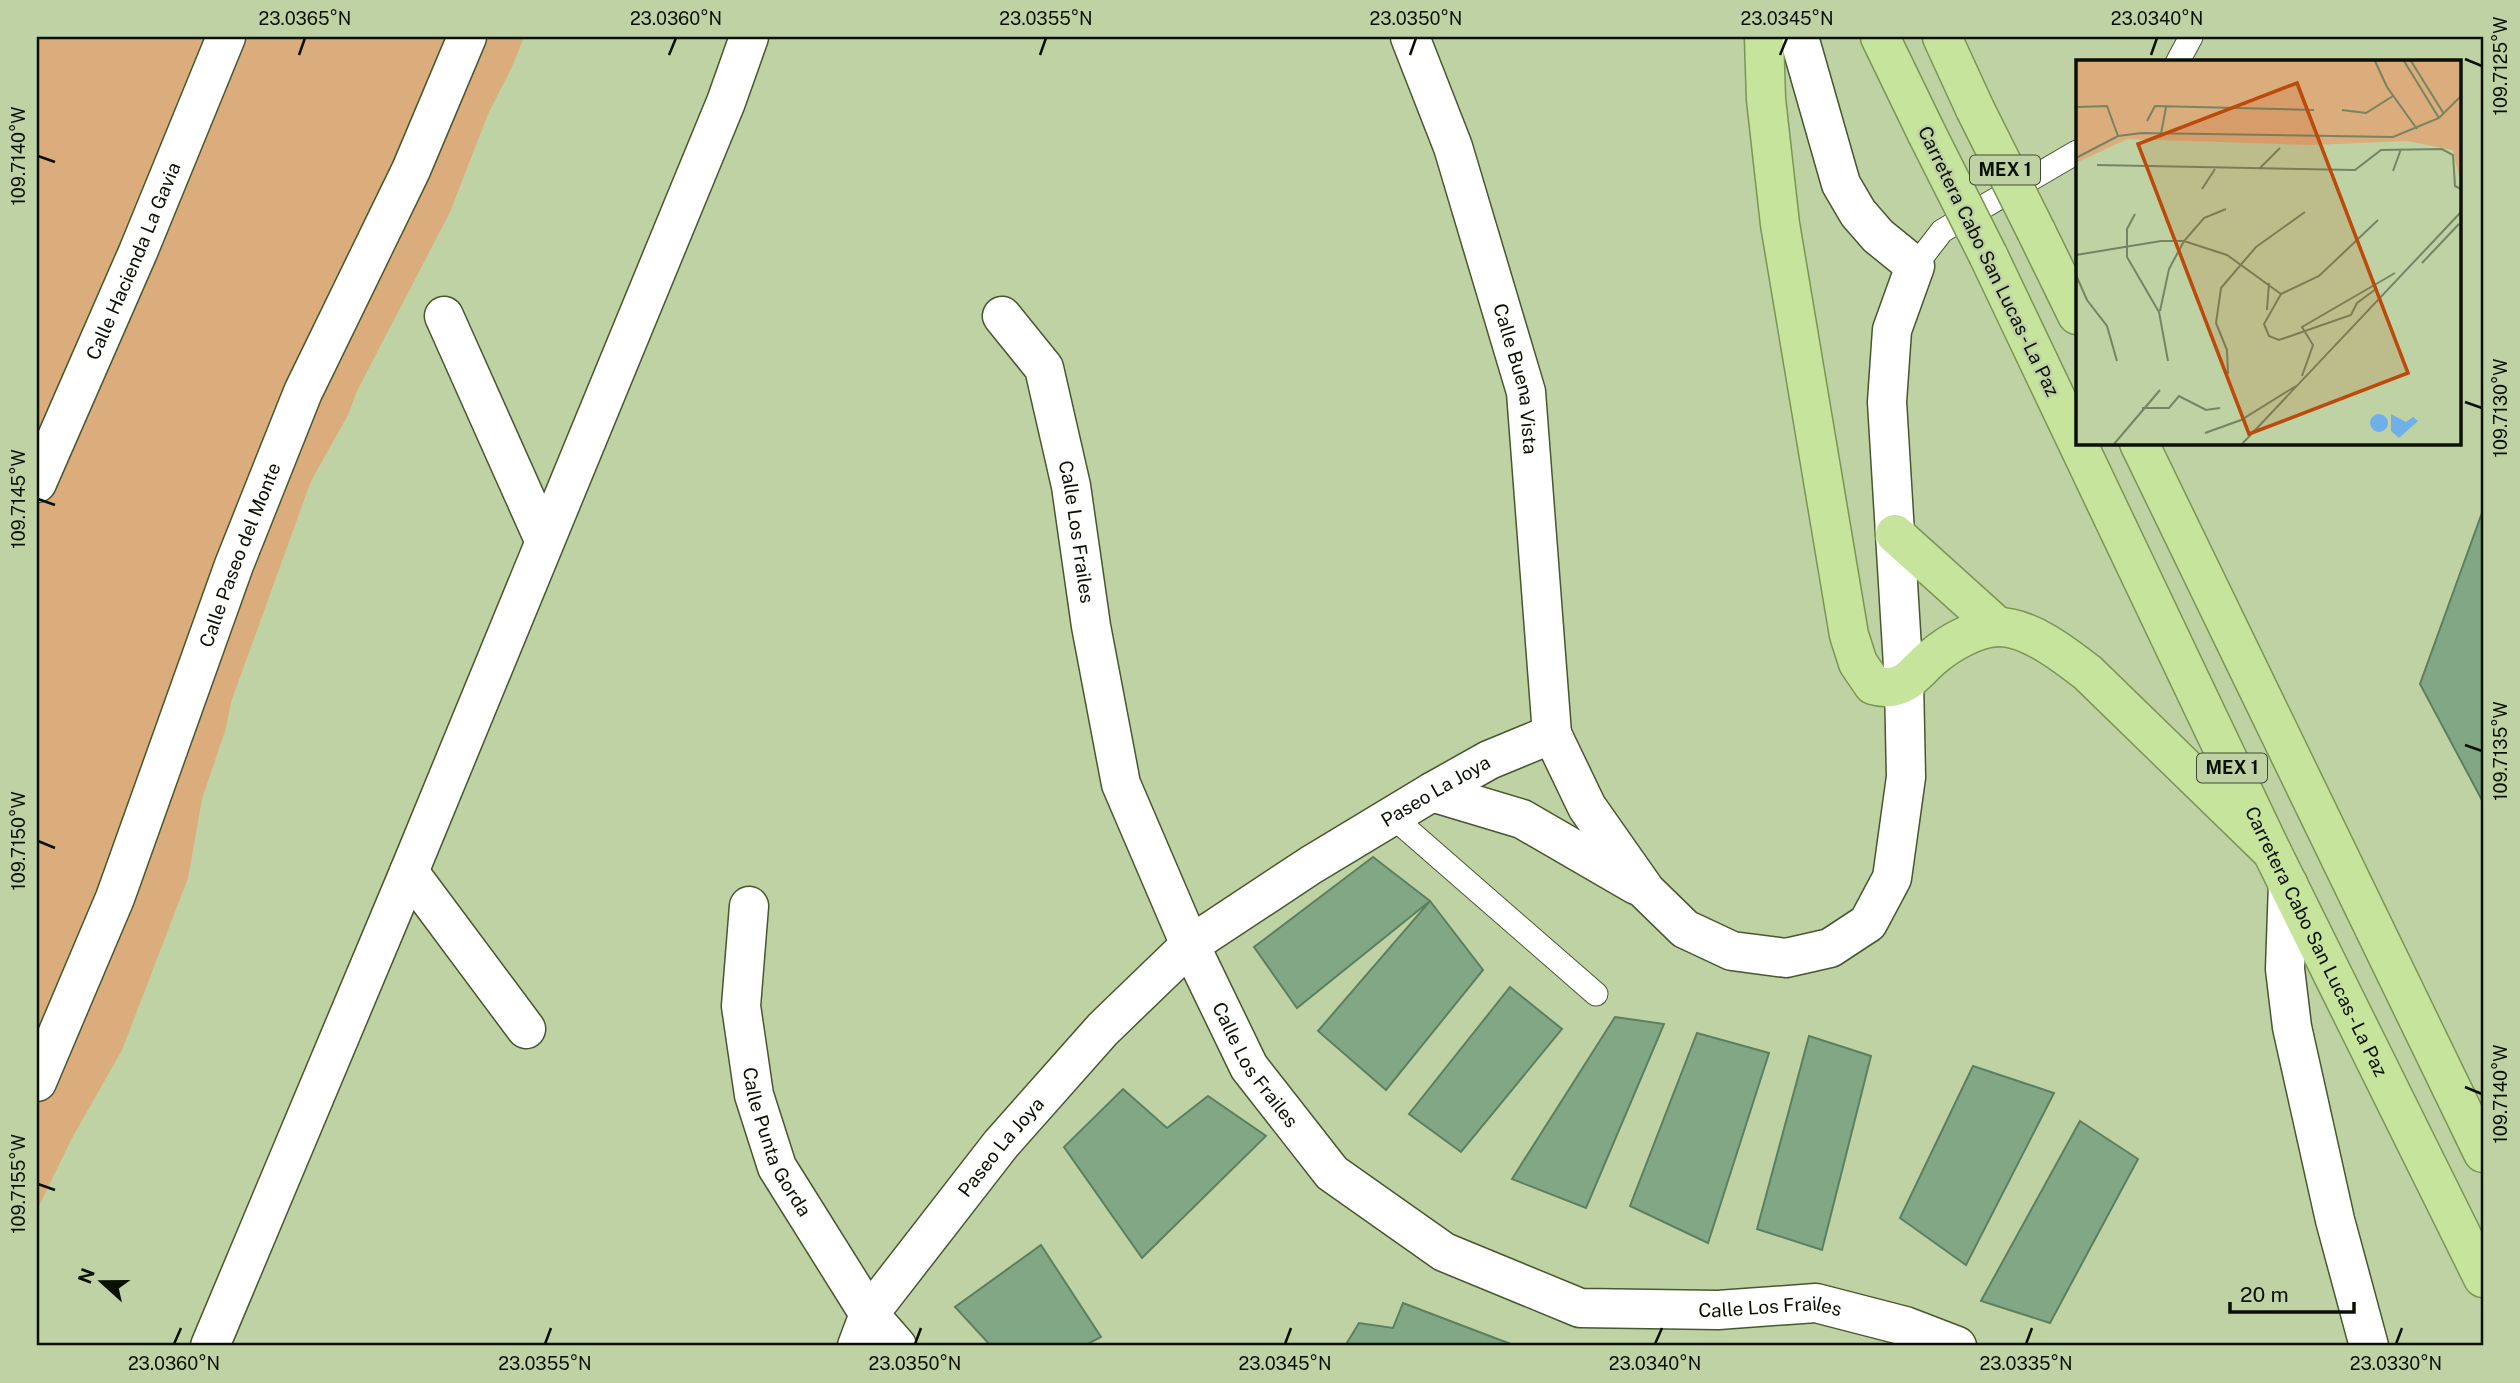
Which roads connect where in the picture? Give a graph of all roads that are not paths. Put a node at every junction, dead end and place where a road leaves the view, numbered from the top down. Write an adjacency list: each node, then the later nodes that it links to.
1 (226, 37): 19 (street, Calle Hacienda La Gavia)
2 (467, 37): 34 (street, Calle Paseo del Monte)
3 (749, 37): 21 (street)
4 (1410, 37): 24 (street, Calle Buena Vista)
5 (1764, 37): 23 (highway)
6 (1799, 37): 12 (street)
7 (1880, 37): 16 (highway, Carretera Cabo San Lucas - La Paz / MEX 1, bridge)
8 (1942, 37): 13 (highway, MEX 1, bridge)
9 (2191, 37): 10 (lane)
10 (2179, 60)
11 (2076, 153): 12 (lane)
12 (1915, 266): 20 (street)
13 (2076, 313)
14 (444, 316): 21 (street)
15 (1002, 316): 31 (street, Calle Los Frailes)
16 (2076, 440)
17 (2078, 444): 27 (highway, Carretera Cabo San Lucas - La Paz / MEX 1, bridge)
18 (2139, 444): 35 (highway, MEX 1)
19 (37, 483)
20 (1895, 534): 22 (highway); 23 (street)
21 (544, 540): 28 (street)
22 (1998, 627): 23 (highway); 27 (highway)
23 (1905, 682): 29 (street)
24 (1552, 734): 25 (street, Paseo La Joya); 29 (street)
25 (1432, 792): 26 (street, Paseo La Joya); 29 (street)
26 (1393, 817): 31 (street, Paseo La Joya); 32 (lane)
27 (2280, 868): 36 (highway, Carretera Cabo San Lucas - La Paz / MEX 1); 41 (street)
28 (409, 872): 33 (street); 38 (street)
29 (1646, 891)
30 (749, 906): 37 (street, Calle Punta Gorda)
31 (1190, 945): 37 (street, Paseo La Joya); 40 (street, Calle Los Frailes)
32 (1596, 994)
33 (526, 1029)
34 (37, 1082)
35 (2483, 1153)
36 (2483, 1278)
37 (863, 1330): 39 (street, Calle Punta Gorda)
38 (210, 1346)
39 (897, 1346)
40 (1957, 1346)
41 (2369, 1346)

